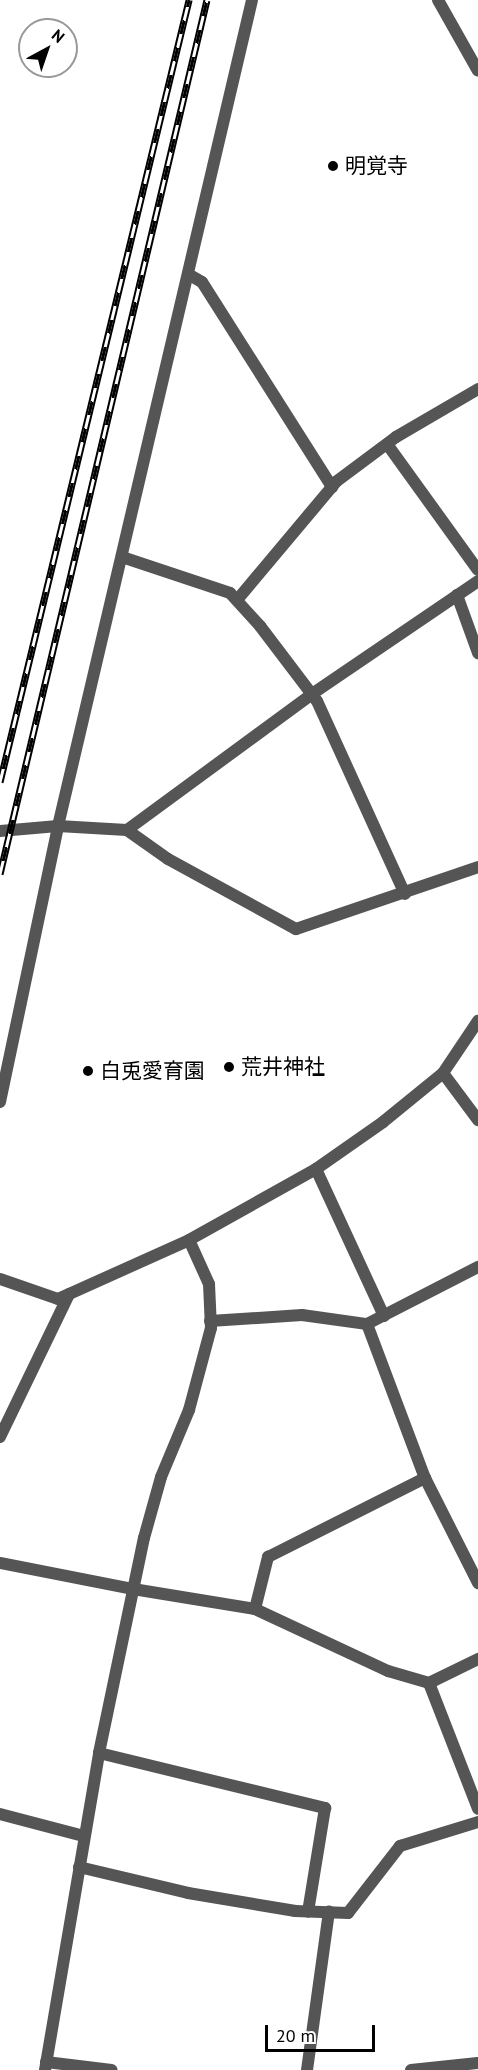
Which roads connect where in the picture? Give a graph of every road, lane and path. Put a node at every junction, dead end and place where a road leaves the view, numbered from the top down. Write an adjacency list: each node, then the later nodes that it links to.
1 (252, 0): 4 (street)
2 (438, 0): 3 (street)
3 (478, 71)
4 (188, 274): 7 (street); 8 (street)
5 (478, 389): 6 (street)
6 (387, 444): 7 (street); 9 (street)
7 (332, 487): 12 (street)
8 (122, 557): 12 (street); 15 (street)
9 (478, 570)
10 (478, 581): 11 (street)
11 (458, 595): 13 (street); 14 (street)
12 (237, 600): 14 (street)
13 (478, 653)
14 (312, 694): 16 (street); 19 (street)
15 (58, 826): 16 (street); 17 (street); 22 (street)
16 (127, 830): 19 (street)
17 (0, 831)
18 (478, 867): 19 (street)
19 (405, 894)
20 (478, 1021): 21 (street)
21 (443, 1073): 23 (street); 24 (street)
22 (0, 1102)
23 (478, 1120)
24 (316, 1169): 25 (street); 29 (street)
25 (189, 1240): 28 (street); 30 (street)
26 (478, 1267): 29 (street)
27 (0, 1279): 28 (street)
28 (69, 1294): 32 (street)
29 (384, 1316): 31 (street)
30 (210, 1321): 31 (street); 36 (street)
31 (367, 1324): 33 (street)
32 (0, 1437)
33 (425, 1478): 35 (street); 37 (street)
34 (0, 1563): 36 (street)
35 (478, 1583)
36 (133, 1589): 37 (street); 40 (street)
37 (255, 1609): 39 (street)
38 (478, 1659): 39 (street)
39 (429, 1683): 41 (street)
40 (99, 1753): 44 (street); 46 (street)
41 (478, 1809)
42 (0, 1814): 44 (street)
43 (478, 1822): 47 (street)
44 (84, 1836): 45 (street)
45 (79, 1867): 46 (street); 49 (street)
46 (308, 1912): 47 (street)
47 (329, 1912): 51 (street)
48 (478, 2063): 52 (street)
49 (45, 2066): 50 (street)
50 (112, 2070)
51 (307, 2070)
52 (411, 2070)

